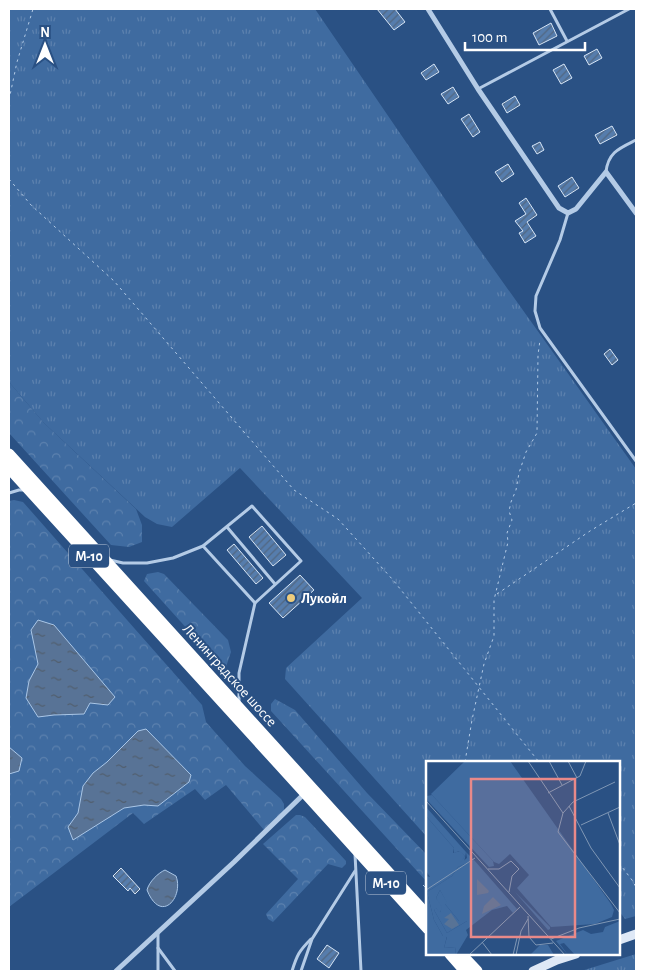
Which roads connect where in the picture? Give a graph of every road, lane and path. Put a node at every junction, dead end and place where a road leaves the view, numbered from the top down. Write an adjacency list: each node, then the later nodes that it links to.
1 (33, 9): 7 (path)
2 (428, 9): 6 (street)
3 (550, 9): 5 (lane)
4 (629, 9): 5 (lane)
5 (567, 41): 6 (lane)
6 (478, 88): 11 (street)
7 (9, 100)
8 (636, 140): 9 (lane)
9 (606, 172): 11 (street); 12 (street)
10 (9, 179): 26 (path)
11 (568, 213): 13 (lane)
12 (636, 213)
13 (544, 332): 15 (lane); 24 (path)
14 (9, 454): 22 (highway, Ленинградское шоссе / М-10)
15 (636, 461)
16 (9, 468): 17 (highway, Ленинградское шоссе / М-10)
17 (30, 491): 18 (lane); 30 (highway, Ленинградское шоссе / М-10)
18 (9, 493)
19 (636, 502): 24 (path)
20 (227, 526): 21 (lane); 23 (lane); 23 (lane)
21 (203, 546): 22 (lane); 25 (lane)
22 (104, 558): 27 (highway, Ленинградское шоссе / М-10)
23 (276, 584): 25 (lane)
24 (496, 594): 26 (path)
25 (255, 603): 27 (lane)
26 (480, 689): 28 (path); 29 (path)
27 (239, 708): 35 (highway, Ленинградское шоссе / М-10)
28 (466, 761)
29 (538, 761)
30 (305, 793): 31 (highway, Ленинградское шоссе / М-10); 37 (street)
31 (354, 849): 33 (lane); 36 (highway, Ленинградское шоссе / М-10)
32 (620, 864): 34 (path)
33 (356, 869): 39 (lane); 50 (lane)
34 (636, 887)
35 (426, 914)
36 (426, 928)
37 (158, 932): 41 (lane); 45 (street)
38 (636, 934): 40 (street)
39 (312, 939): 48 (lane); 49 (lane)
40 (620, 940)
41 (158, 948): 46 (lane); 47 (lane)
42 (451, 955): 51 (highway)
43 (462, 955): 52 (highway)
44 (573, 955): 53 (street)
45 (116, 971)
46 (158, 971)
47 (175, 971)
48 (292, 971)
49 (301, 971)
50 (361, 971)
51 (465, 971)
52 (477, 971)
53 (533, 971)

